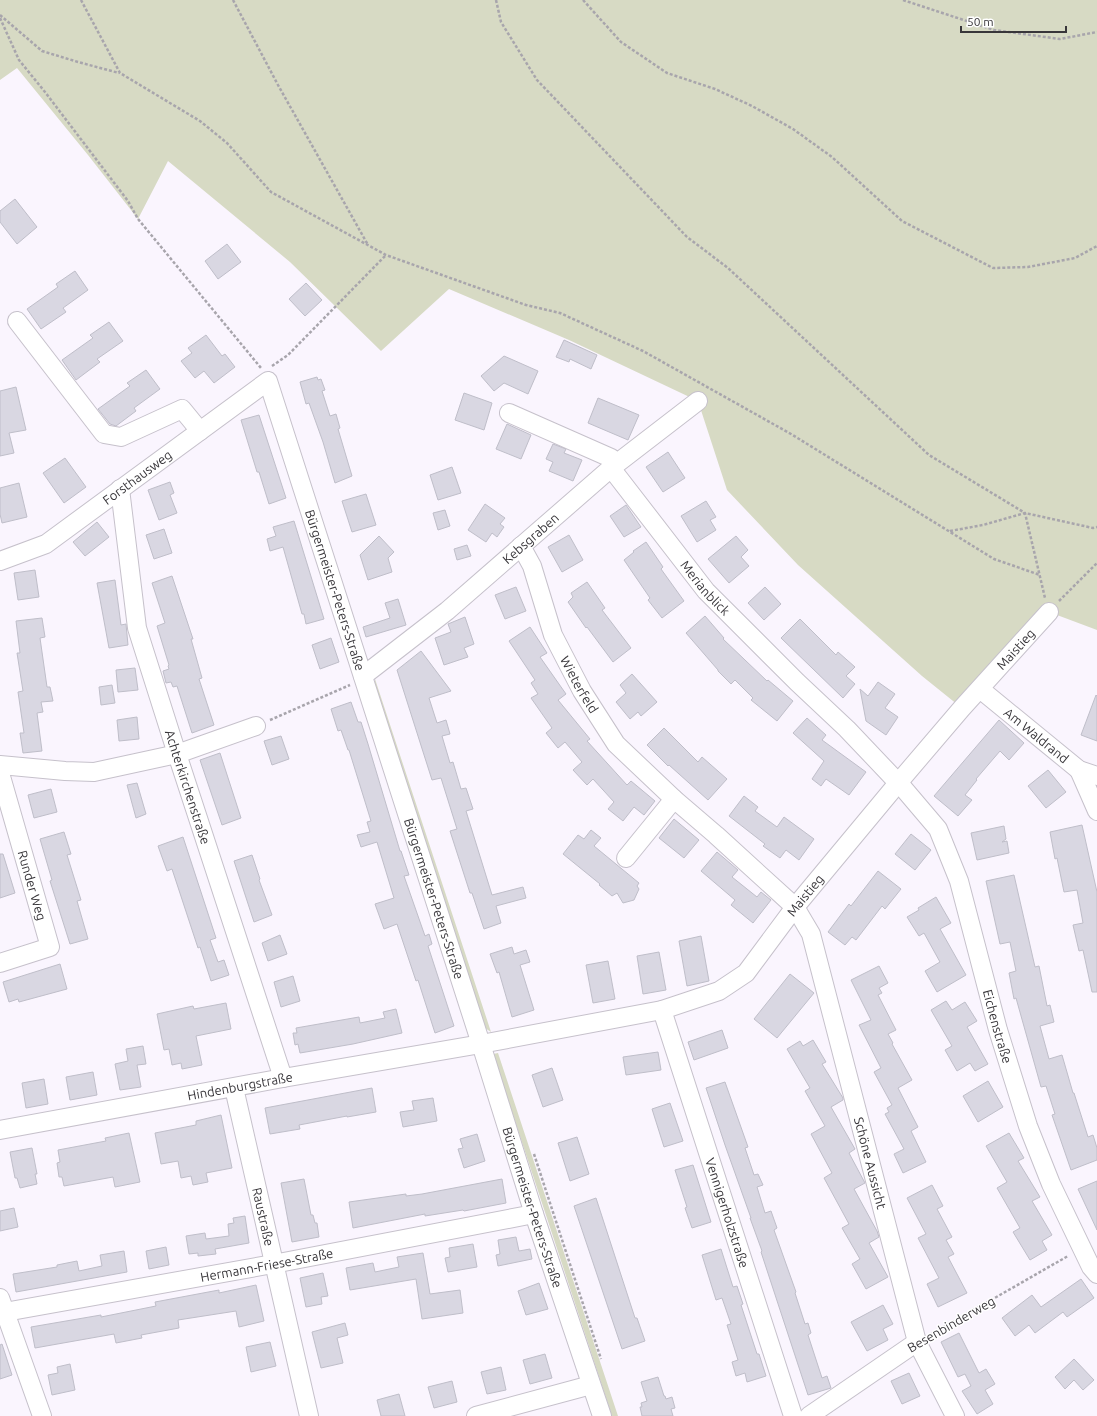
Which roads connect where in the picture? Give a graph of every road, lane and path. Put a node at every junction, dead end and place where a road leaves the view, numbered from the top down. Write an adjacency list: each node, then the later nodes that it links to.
1 (81, 0): 9 (path)
2 (232, 0): 10 (path)
3 (496, 0): 20 (path)
4 (583, 0): 11 (path)
5 (903, 0): 8 (path)
6 (0, 15): 9 (path)
7 (0, 18): 14 (path)
8 (1097, 32)
9 (120, 73): 10 (path)
10 (368, 246): 12 (path)
11 (1097, 246)
12 (386, 255): 14 (path); 22 (path)
13 (17, 321): 17 (street)
14 (266, 377): 17 (street, Forsthausweg); 28 (street, Bürgermeister-Peters-Straße)
15 (698, 401): 18 (street, Kebsgraben)
16 (509, 413): 18 (street, Merianblick)
17 (200, 431): 19 (street, Forsthausweg)
18 (611, 468): 23 (street, Kebsgraben); 36 (street, Merianblick)
19 (120, 489): 24 (street, Forsthausweg); 31 (street, Achterkirchenstraße)
20 (1025, 513): 21 (path); 22 (path); 26 (path)
21 (1097, 527)
22 (949, 532): 26 (path)
23 (521, 546): 28 (street, Kebsgraben); 37 (street, Wieterfeld)
24 (0, 562)
25 (1097, 563): 27 (path)
26 (1040, 575): 27 (path)
27 (1049, 612): 29 (street, Maistieg)
28 (363, 676): 30 (path); 43 (street, Bürgermeister-Peters-Straße)
29 (980, 688): 33 (street, Am Waldrand); 36 (street, Maistieg)
30 (256, 726): 31 (street)
31 (177, 754): 32 (street); 44 (street, Achterkirchenstraße)
32 (0, 765)
33 (1079, 770): 35 (street, Am Waldrand); 38 (street)
34 (0, 774): 41 (street, Runder Weg)
35 (1097, 776)
36 (898, 783): 40 (street, Maistieg); 48 (street, Eichenstraße)
37 (674, 799): 39 (street); 40 (street, Wieterfeld)
38 (1097, 810)
39 (626, 858)
40 (795, 907): 42 (street, Maistieg); 52 (street, Schöne Aussicht)
41 (0, 962)
42 (662, 1010): 43 (street, Maistieg); 58 (street, Vennigerholzstraße)
43 (481, 1044): 44 (street, Hindenburgstraße); 47 (street, Bürgermeister-Peters-Straße)
44 (283, 1078): 45 (street, Hindenburgstraße)
45 (234, 1088): 46 (street, Hindenburgstraße); 49 (street, Raustraße)
46 (0, 1130)
47 (534, 1214): 49 (street, Hermann-Friese-Straße); 53 (street, Bürgermeister-Peters-Straße)
48 (1082, 1249): 50 (street, Eichenstraße); 52 (path, Besenbinderweg)
49 (273, 1264): 51 (street, Hermann-Friese-Straße); 55 (street, Raustraße)
50 (1097, 1274)
51 (2, 1308): 54 (street)
52 (918, 1342): 59 (street, Besenbinderweg); 60 (street, Schöne Aussicht)
53 (591, 1385): 56 (street); 57 (street, Bürgermeister-Peters-Straße)
54 (42, 1416)
55 (309, 1416)
56 (476, 1416)
57 (602, 1416)
58 (793, 1416)
59 (809, 1416)
60 (955, 1416)

